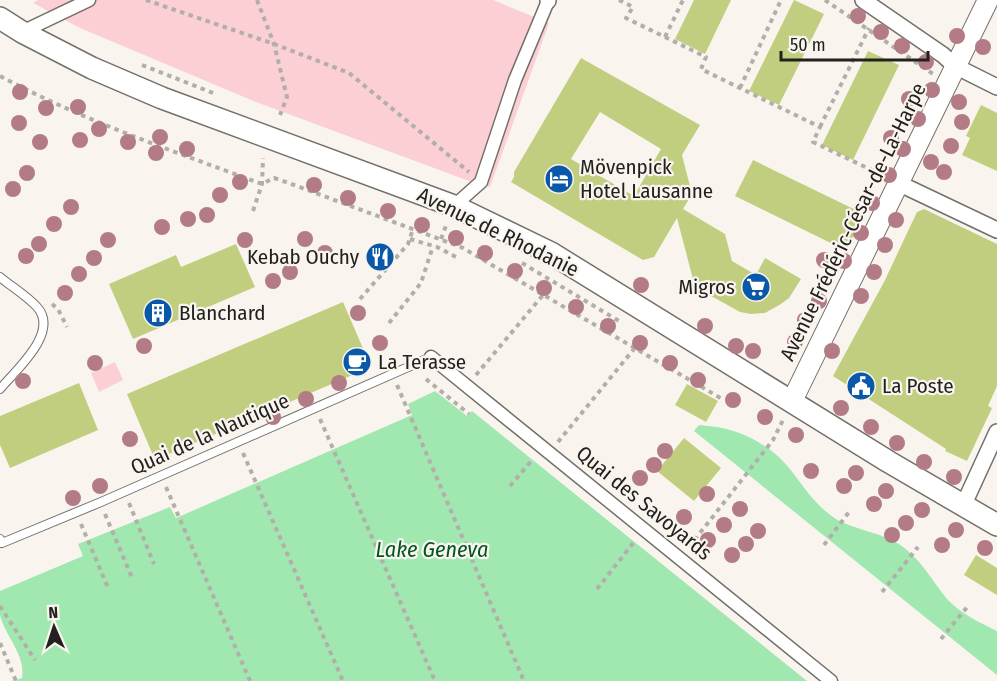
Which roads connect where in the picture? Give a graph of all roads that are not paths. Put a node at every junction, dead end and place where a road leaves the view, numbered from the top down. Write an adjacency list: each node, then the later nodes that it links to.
1 (89, 0): 6 (street)
2 (548, 0): 10 (street)
3 (863, 0): 7 (street)
4 (988, 0): 7 (street, Avenue Frédéric-César-de-La-Harpe)
5 (0, 18): 6 (main road, Avenue de Rhodanie)
6 (22, 32): 10 (main road, Avenue de Rhodanie)
7 (955, 66): 8 (street); 9 (street, Avenue Frédéric-César-de-La-Harpe)
8 (997, 87)
9 (898, 183): 11 (street); 15 (street, Avenue Frédéric-César-de-La-Harpe)
10 (454, 206): 15 (main road, Avenue de Rhodanie)
11 (997, 230)
12 (0, 277): 14 (lane)
13 (431, 357): 19 (lane, Quai de la Nautique); 20 (street, Quai des Savoyards)
14 (0, 389)
15 (792, 401): 17 (main road, Avenue de Rhodanie)
16 (997, 432): 17 (street)
17 (963, 506): 18 (main road, Avenue de Rhodanie)
18 (997, 525)
19 (1, 541)
20 (831, 681)

